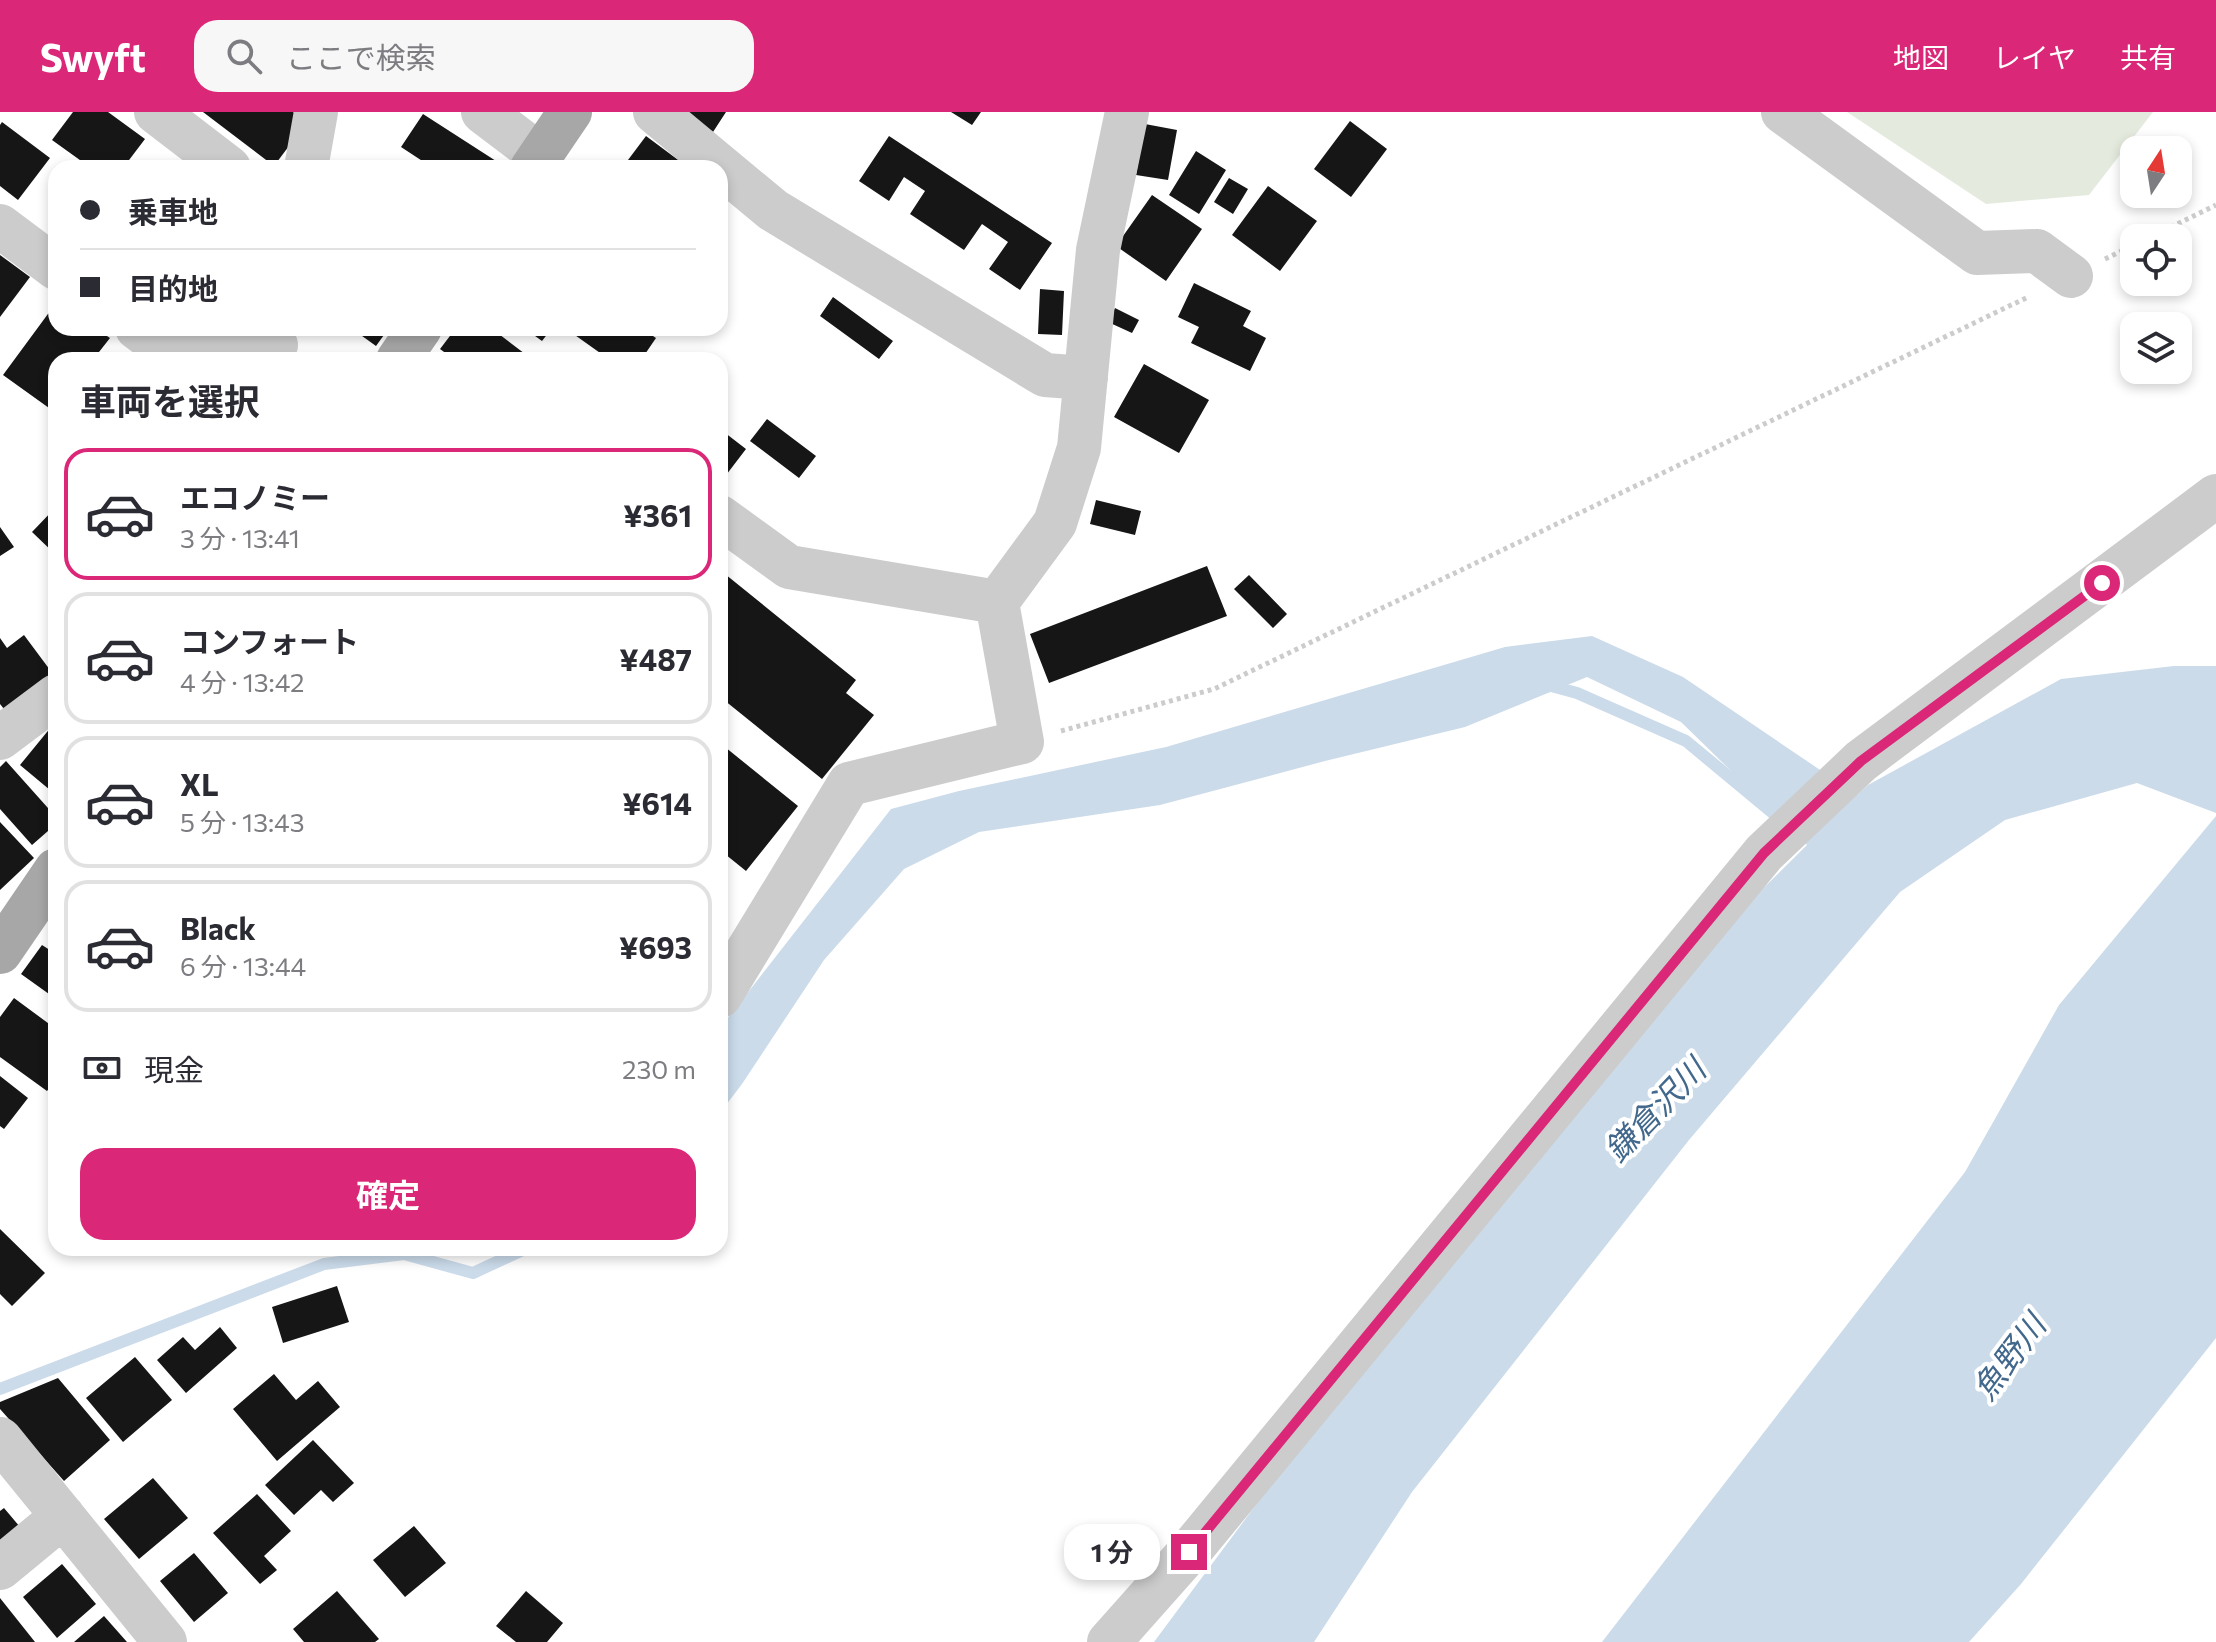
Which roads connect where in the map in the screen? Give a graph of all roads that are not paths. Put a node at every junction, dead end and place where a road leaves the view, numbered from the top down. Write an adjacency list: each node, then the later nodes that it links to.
1 (156, 112): 8 (street)
2 (316, 112): 9 (street)
3 (483, 112): 10 (street)
4 (570, 112): 11 (main road)
5 (655, 112): 12 (street)
6 (1127, 112): 21 (street)
7 (1783, 112): 16 (street)
8 (219, 160)
9 (307, 160)
10 (534, 160)
11 (537, 160)
12 (713, 160)
13 (728, 173): 21 (street)
14 (0, 226): 15 (street)
15 (48, 262)
16 (2071, 276)
17 (148, 336): 18 (street)
18 (213, 336)
19 (243, 336): 20 (street)
20 (283, 344)
21 (1086, 378): 24 (street)
22 (2216, 496): 34 (street)
23 (728, 523): 24 (street)
24 (997, 602): 29 (street)
25 (48, 702): 26 (street)
26 (0, 738)
27 (48, 882): 28 (main road)
28 (0, 952)
29 (728, 983)
30 (0, 1439): 31 (street)
31 (63, 1516): 32 (street); 33 (street)
32 (0, 1568)
33 (165, 1642)
34 (1109, 1642)

